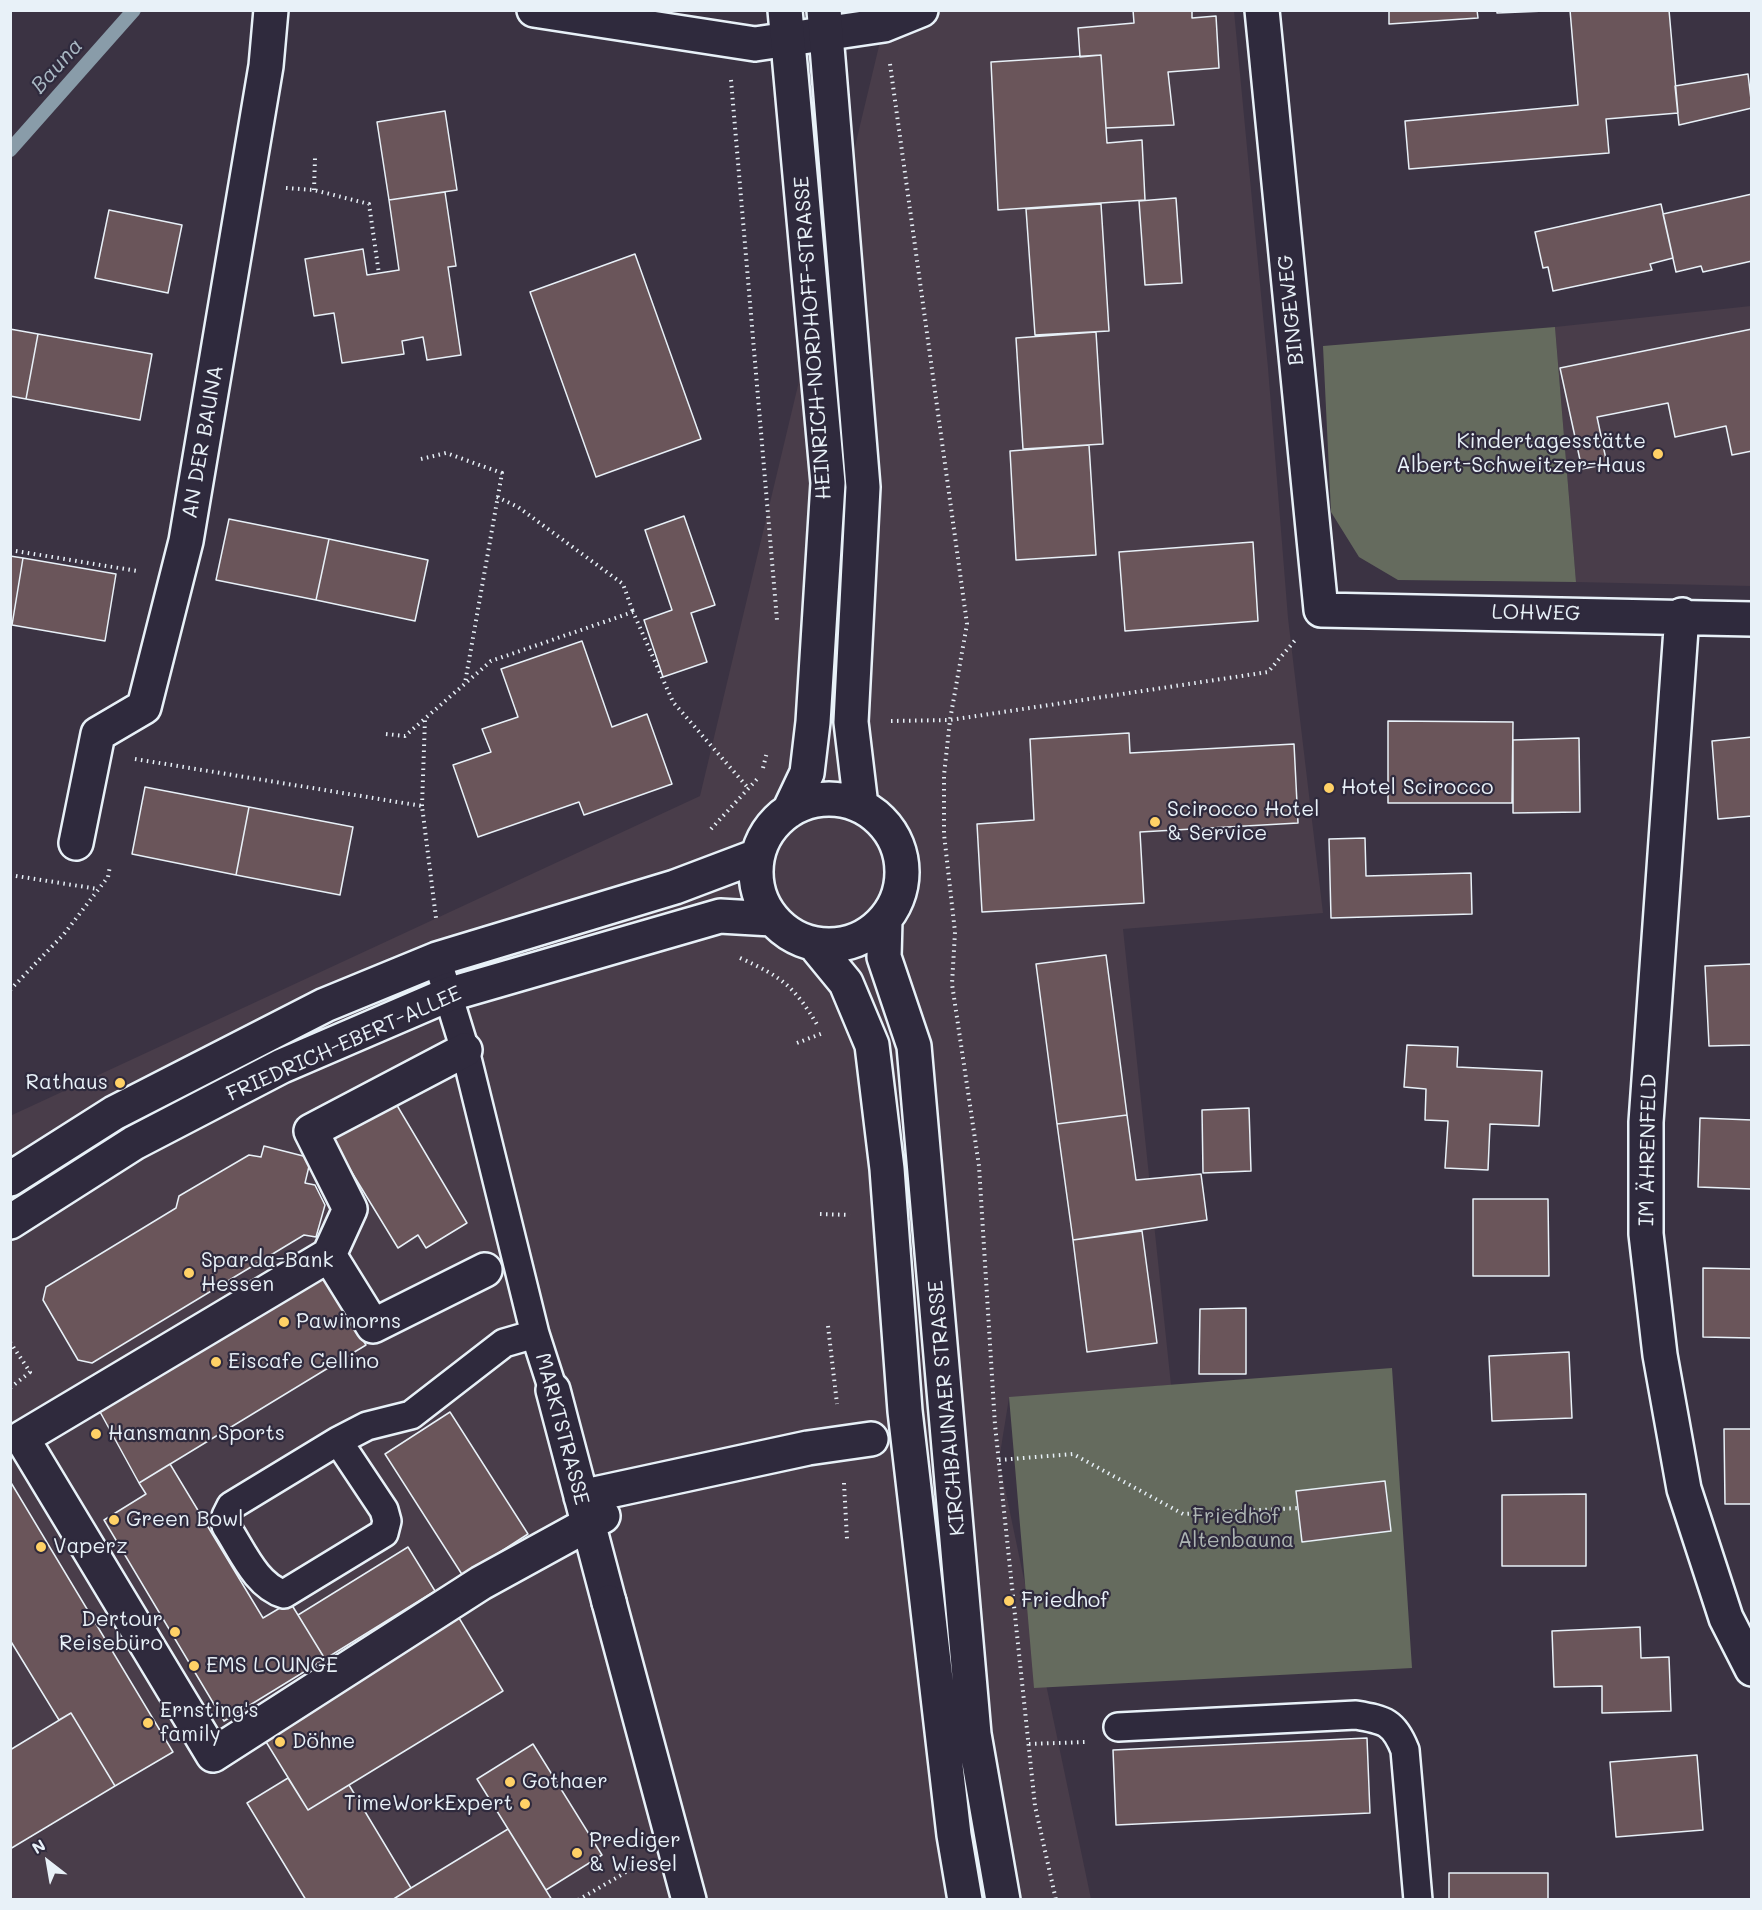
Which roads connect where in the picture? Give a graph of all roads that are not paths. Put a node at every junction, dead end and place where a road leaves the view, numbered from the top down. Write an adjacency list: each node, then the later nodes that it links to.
1 (271, 10): 12 (street, AN DER BAUNA)
2 (534, 10): 6 (street)
3 (921, 10): 5 (street)
4 (1262, 10): 7 (street, BINGEWEG)
5 (825, 23): 6 (street); 10 (street, HEINRICH-NORDHOFF-STRASSE)
6 (787, 25): 11 (street, HEINRICH-NORDHOFF-STRASSE)
7 (1321, 610): 8 (street, LOHWEG)
8 (1682, 615): 9 (street, LOHWEG); 30 (street, IM ÄHRENFELD)
9 (1752, 618)
10 (861, 806): 11 (street); 15 (street)
11 (789, 811): 13 (street)
12 (76, 843)
13 (757, 856): 14 (street); 17 (street, FRIEDRICH-EBERT-ALLEE)
14 (772, 919): 16 (street); 18 (street, FRIEDRICH-EBERT-ALLEE)
15 (885, 920): 16 (street); 34 (street, KIRCHBAUNAER STRASSE)
16 (814, 944): 33 (street, KIRCHBAUNAER STRASSE)
17 (437, 958): 18 (lane, MARKTSTRASSE); 20 (street, FRIEDRICH-EBERT-ALLEE)
18 (447, 995): 19 (lane, MARKTSTRASSE); 21 (street, FRIEDRICH-EBERT-ALLEE)
19 (465, 1050): 22 (street); 24 (lane, MARKTSTRASSE)
20 (10, 1179)
21 (10, 1222)
22 (329, 1255): 23 (street); 26 (street)
23 (485, 1270)
24 (535, 1334): 25 (lane, MARKTSTRASSE); 28 (lane)
25 (553, 1390): 29 (street, MARKTSTRASSE)
26 (16, 1428): 29 (street)
27 (856, 1440): 29 (street)
28 (338, 1441): 28 (lane)
29 (591, 1513): 32 (street, MARKTSTRASSE)
30 (1752, 1669)
31 (1118, 1727): 35 (lane)
32 (689, 1899)
33 (965, 1899)
34 (1003, 1899)
35 (1418, 1899)

